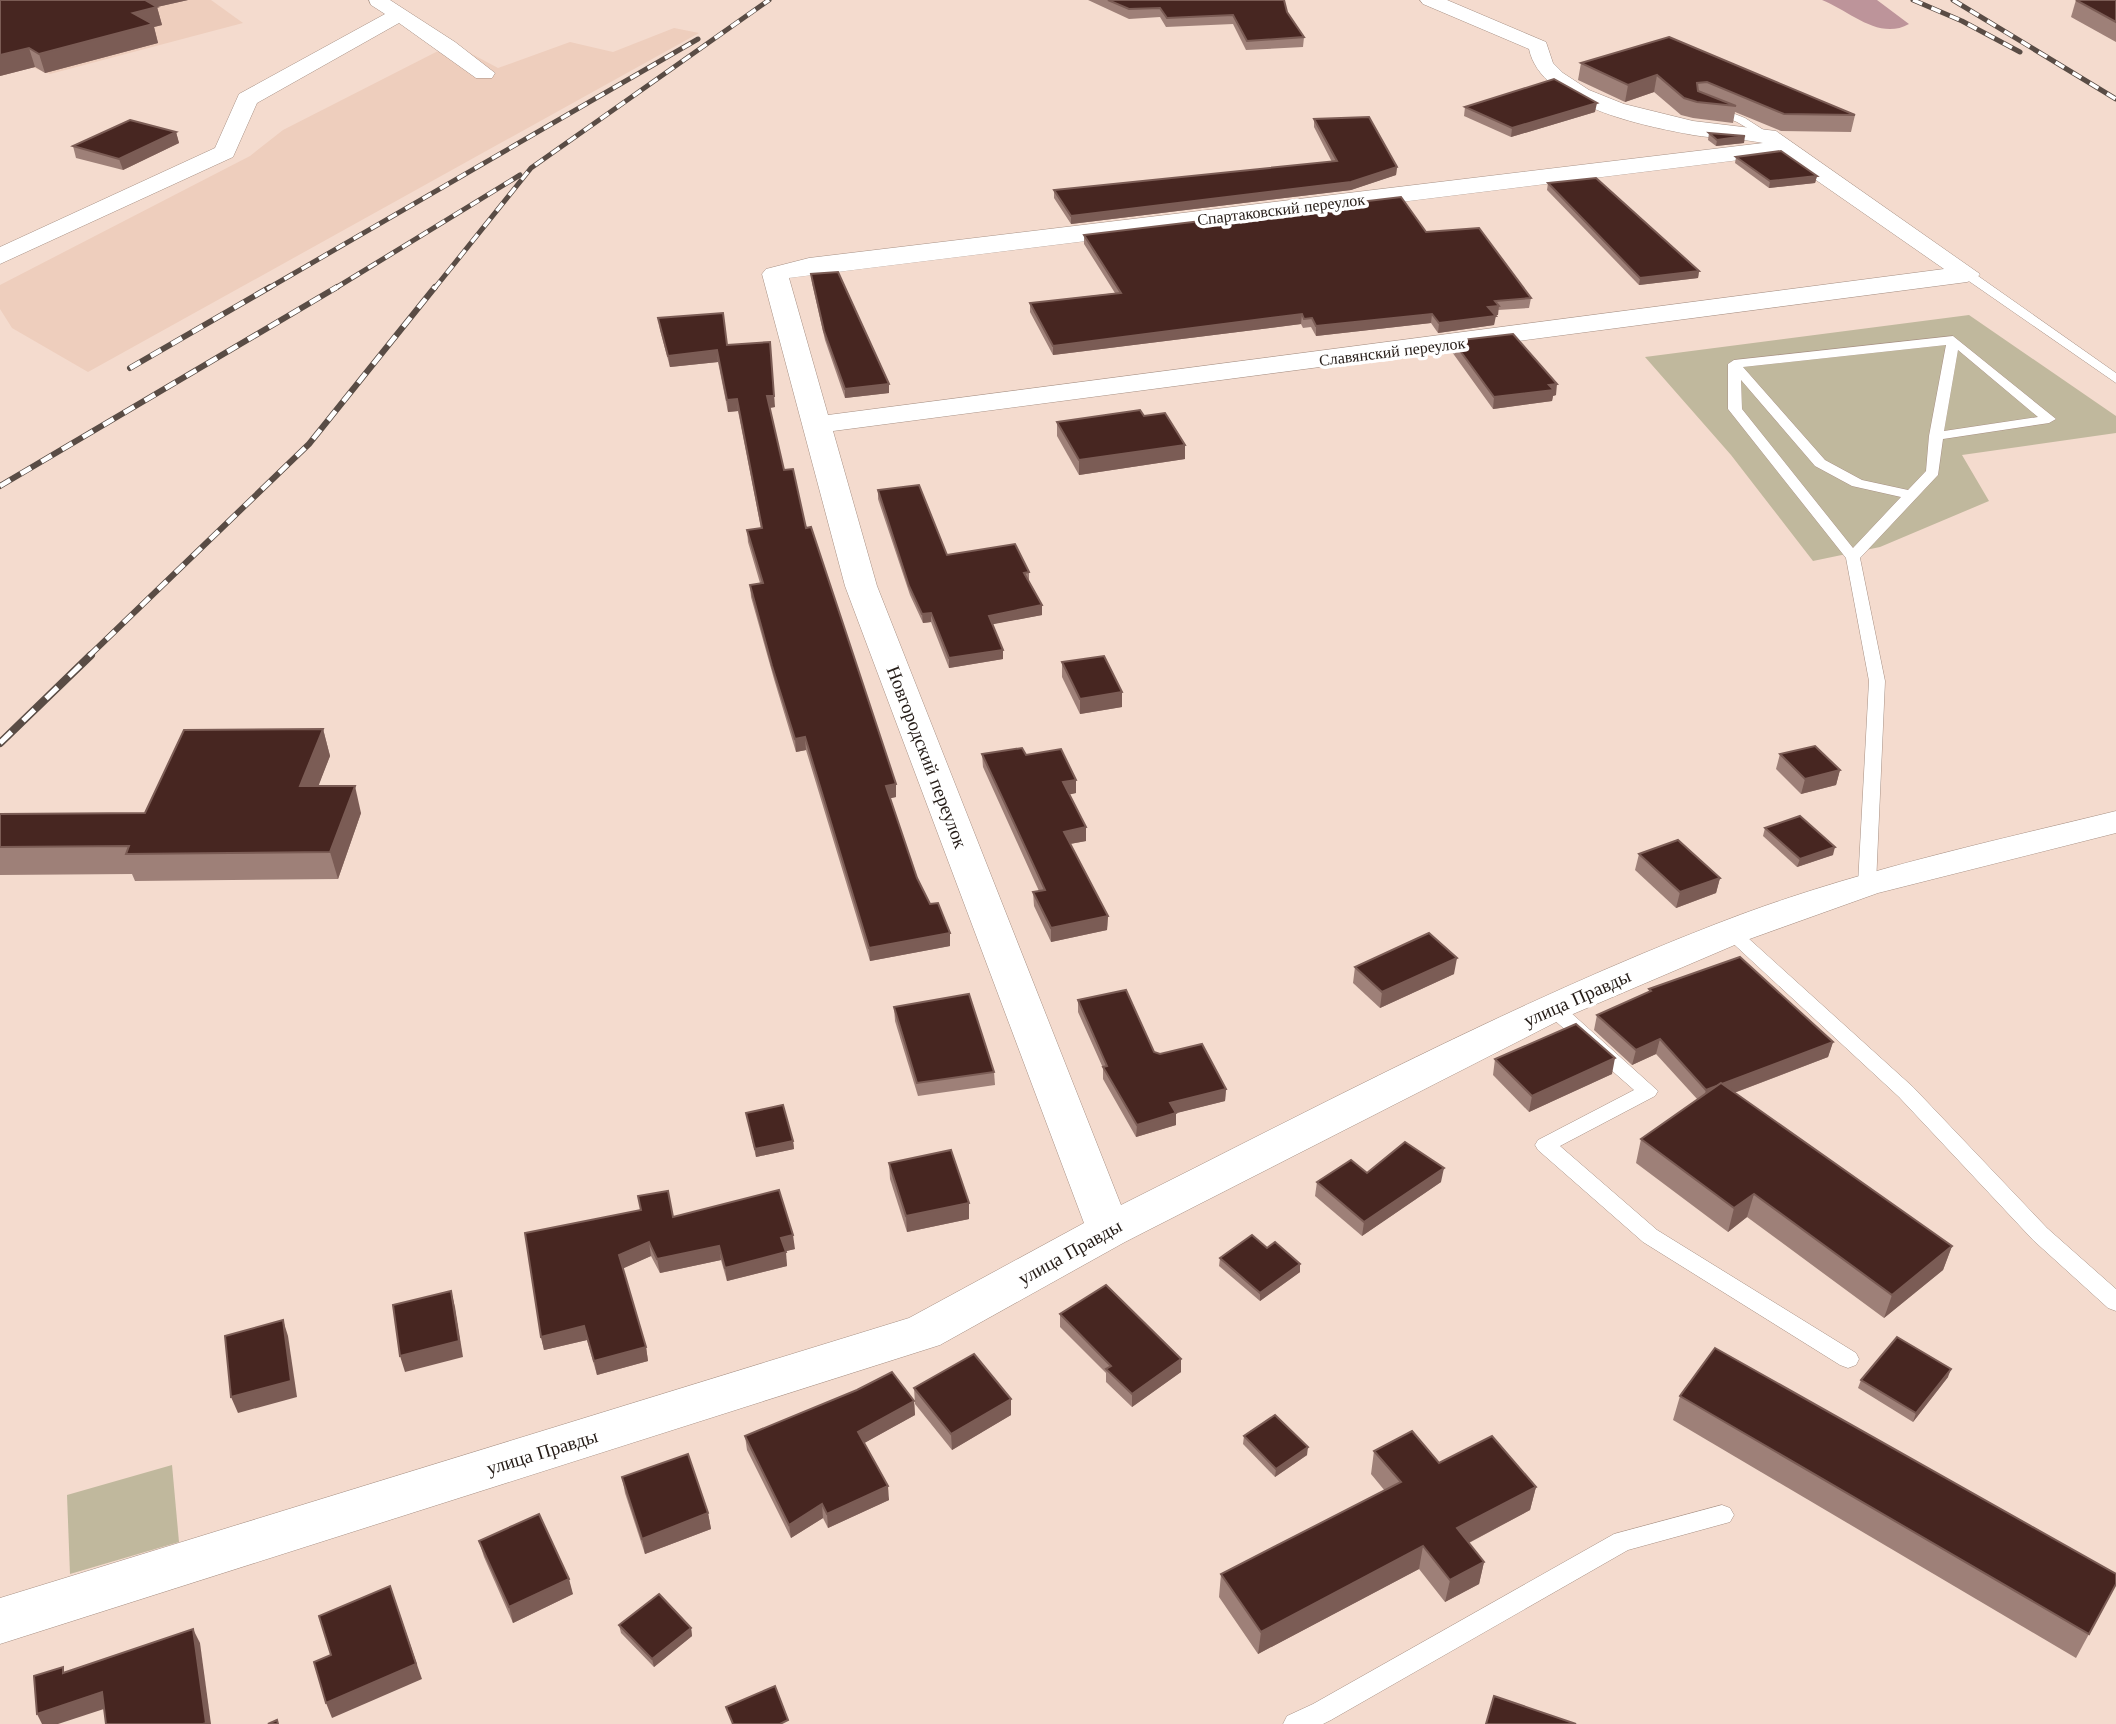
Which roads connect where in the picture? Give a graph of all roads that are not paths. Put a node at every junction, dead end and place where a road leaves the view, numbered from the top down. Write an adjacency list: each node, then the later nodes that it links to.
1 (376, 0): 3 (street)
2 (1430, 0): 6 (street)
3 (399, 15): 4 (street); 7 (street)
4 (484, 73)
5 (1700, 103): 6 (lane)
6 (1777, 142): 8 (street, Спартаковский переулок); 9 (street)
7 (0, 256)
8 (775, 274): 13 (street, Новгородский переулок)
9 (1967, 274): 12 (lane); 13 (street, Славянский переулок)
10 (1953, 340): 11 (lane); 14 (lane); 14 (lane)
11 (1734, 364): 15 (lane); 16 (lane)
12 (2116, 379)
13 (815, 425): 21 (street, Новгородский переулок)
14 (1936, 436): 15 (lane)
15 (1910, 495): 16 (lane)
16 (1853, 558): 18 (lane)
17 (2116, 822): 18 (street, улица Правды)
18 (1867, 884): 19 (street, улица Правды)
19 (1731, 932): 20 (street, улица Правды); 22 (lane)
20 (1552, 1007): 21 (street, улица Правды); 23 (lane)
21 (1109, 1230): 25 (street, улица Правды)
22 (2116, 1301)
23 (1848, 1359)
24 (1722, 1515): 26 (lane)
25 (0, 1621)
26 (1296, 1724)

